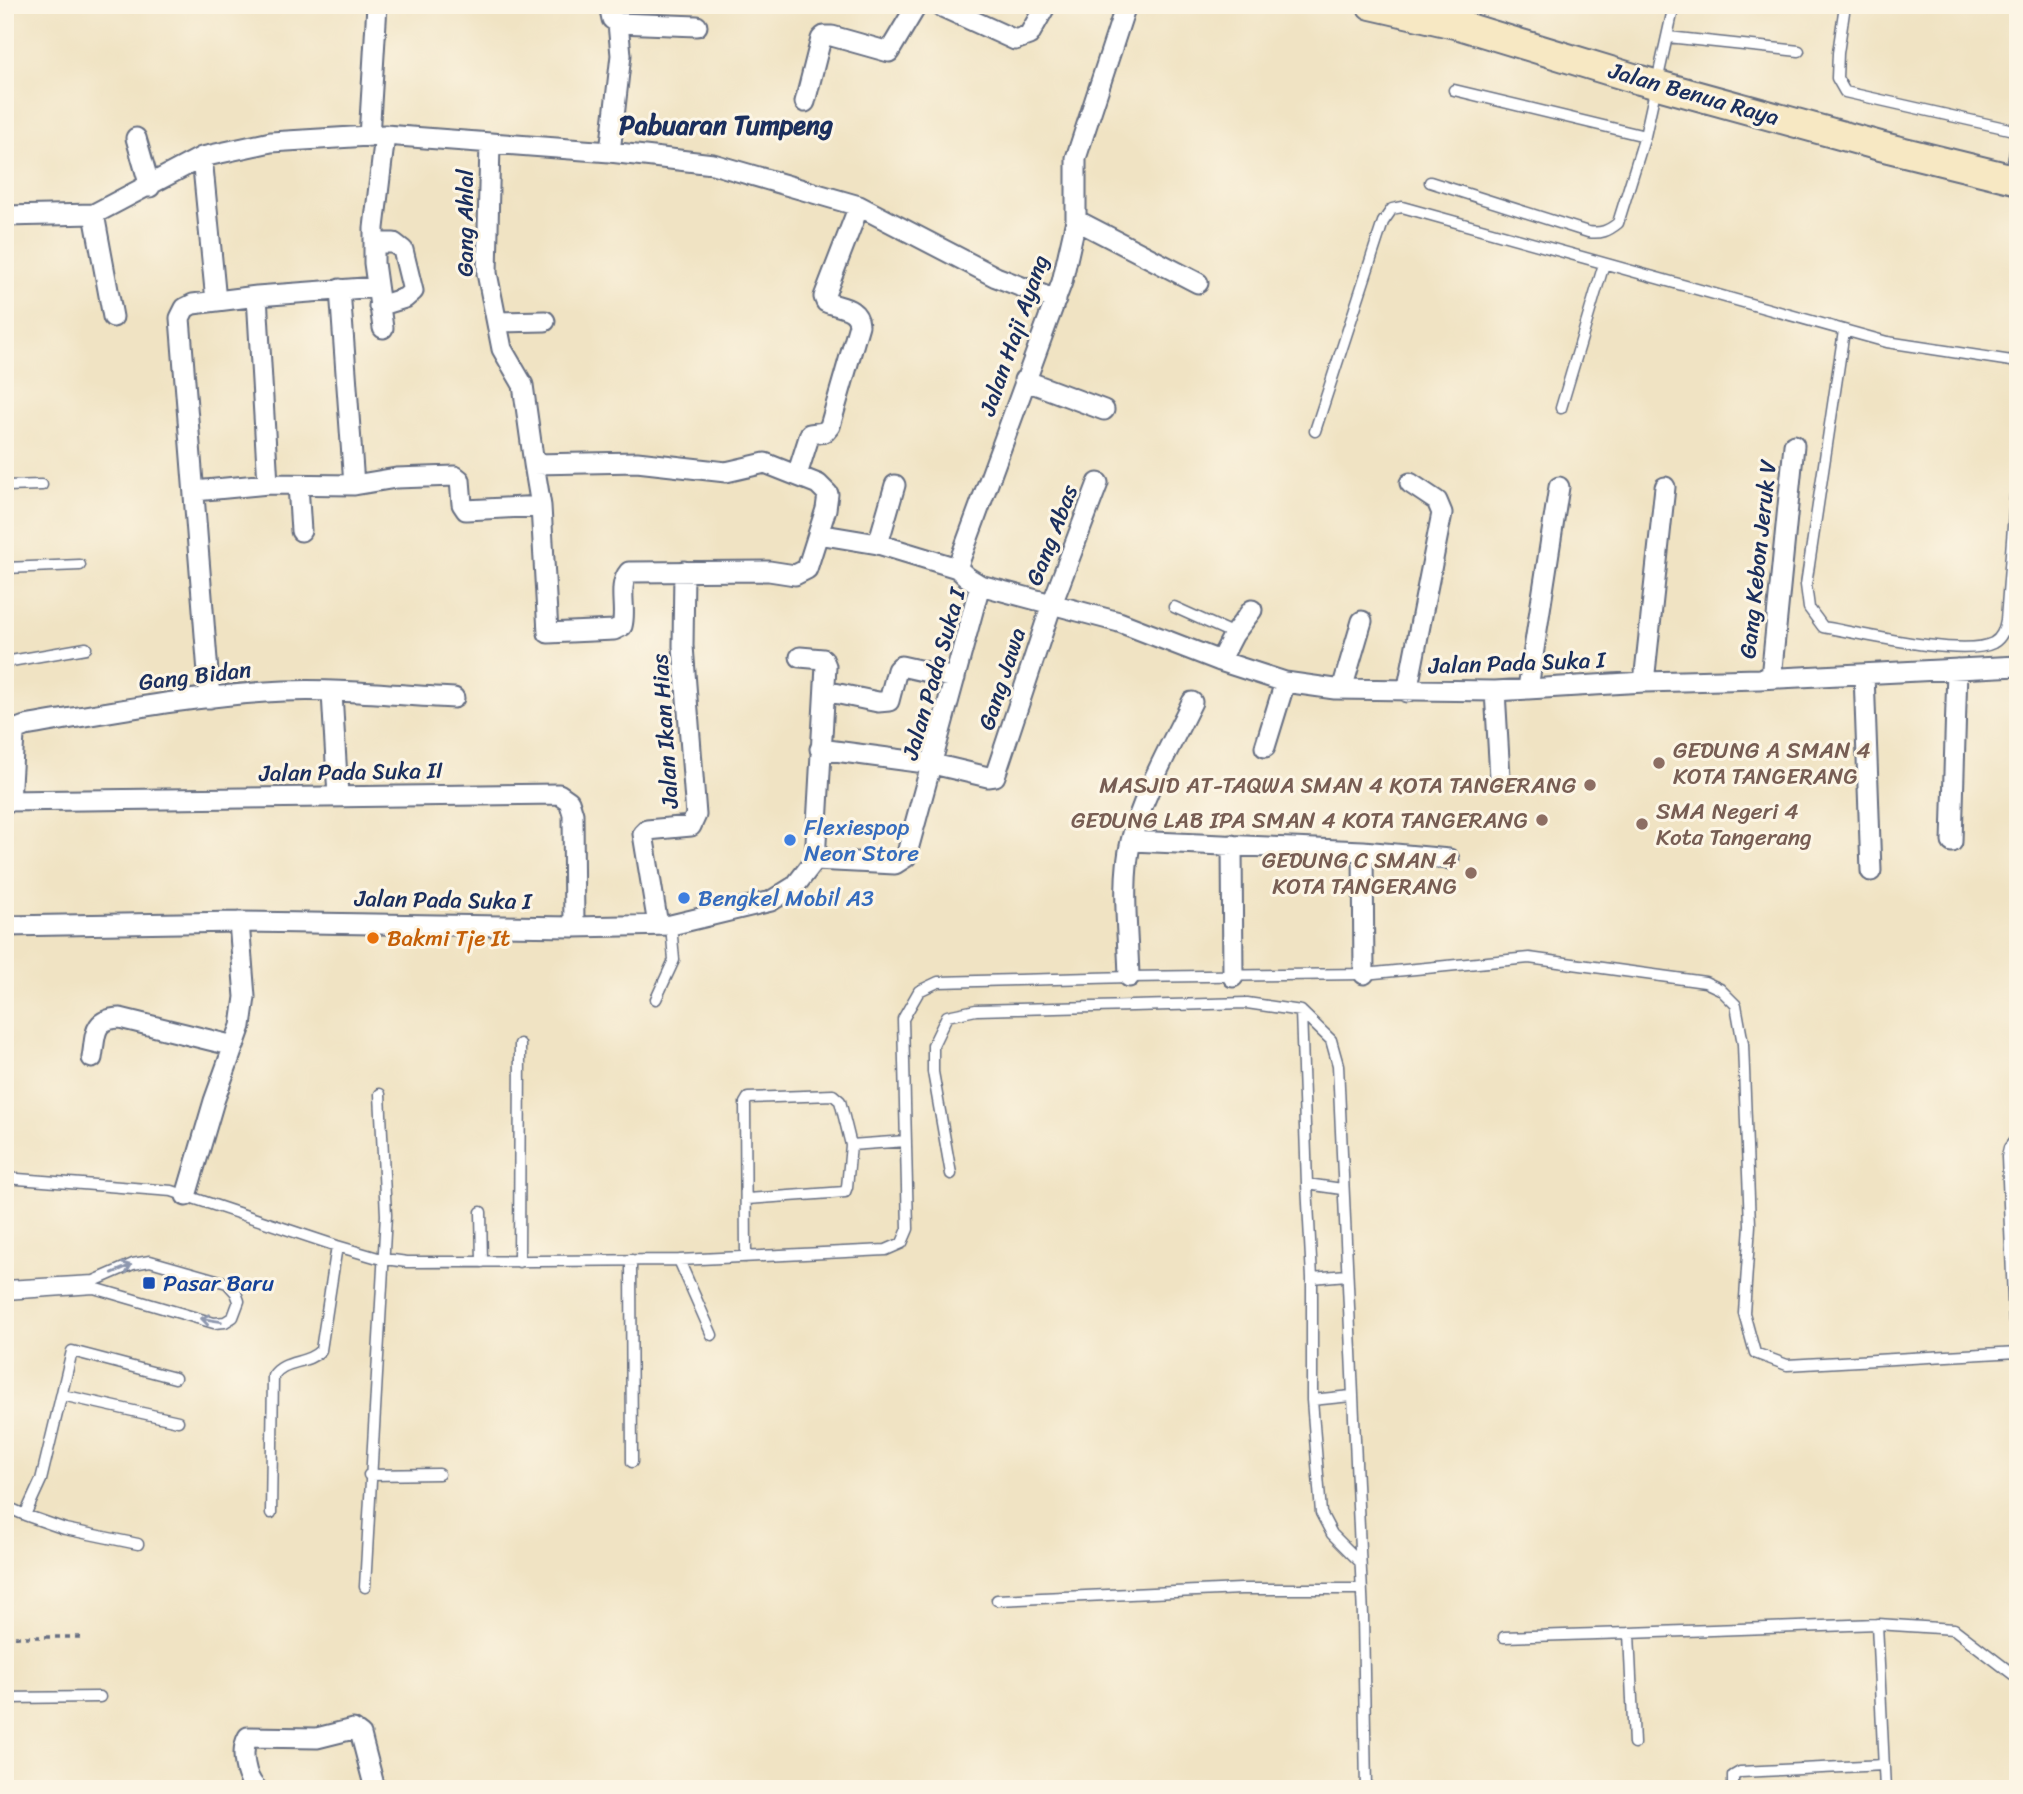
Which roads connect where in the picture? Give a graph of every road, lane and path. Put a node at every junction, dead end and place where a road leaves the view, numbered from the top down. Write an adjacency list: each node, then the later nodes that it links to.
1 (377, 5): 18 (street)
2 (609, 5): 10 (street)
3 (917, 5): 16 (street)
4 (938, 5): 5 (street)
5 (1046, 5)
6 (1126, 5): 30 (street, Jalan Haji Ayang)
7 (1371, 5): 14 (street, Jalan Benua Raya)
8 (1674, 5): 12 (lane)
9 (1845, 5): 17 (lane)
10 (618, 23): 11 (street); 22 (street)
11 (697, 26)
12 (1668, 37): 13 (lane); 14 (lane)
13 (1799, 51)
14 (1657, 85): 19 (lane); 24 (street, Jalan Benua Raya)
15 (1454, 90): 19 (lane)
16 (805, 102)
17 (2018, 134): 24 (lane)
18 (377, 136): 21 (street); 23 (street); 31 (street)
19 (1645, 136): 25 (lane)
20 (136, 138): 26 (street)
21 (490, 143): 22 (street); 41 (street, Gang Ahlal)
22 (610, 152): 27 (street)
23 (202, 157): 26 (street); 38 (street)
24 (2014, 179)
25 (1430, 181)
26 (150, 187): 28 (street)
27 (859, 206): 37 (street); 52 (street)
28 (94, 214): 29 (street); 39 (street)
29 (5, 216)
30 (1076, 220): 33 (street); 37 (street, Jalan Haji Ayang)
31 (374, 243): 36 (street); 36 (street)
32 (1604, 264): 43 (lane); 46 (lane); 48 (lane)
33 (1198, 283)
34 (340, 289): 35 (street); 36 (street); 58 (street)
35 (257, 296): 38 (street); 54 (street)
36 (378, 296): 42 (street)
37 (1056, 300): 45 (street, Jalan Haji Ayang)
38 (216, 301): 63 (street)
39 (113, 317)
40 (545, 321): 41 (street)
41 (496, 322): 51 (street, Gang Ahlal)
42 (383, 328)
43 (1843, 331): 44 (lane); 50 (lane)
44 (2018, 362)
45 (1024, 380): 47 (street); 70 (street, Jalan Haji Ayang)
46 (1561, 408)
47 (1104, 410)
48 (1315, 430)
49 (1794, 445): 86 (street, Gang Kebon Jeruk V)
50 (2018, 460)
51 (534, 464): 52 (street); 64 (street, Gang Ahlal)
52 (797, 475): 66 (street)
53 (1098, 483): 73 (street, Gang Abas)
54 (268, 484): 57 (street); 63 (street)
55 (1410, 484): 93 (street)
56 (42, 485): 60 (lane)
57 (298, 485): 58 (street); 65 (street)
58 (354, 485): 64 (street)
59 (895, 485): 67 (street)
60 (5, 486)
61 (1559, 487): 89 (street)
62 (1665, 487): 88 (street)
63 (195, 491): 95 (street)
64 (541, 506): 71 (street, Gang Ahlal)
65 (301, 531)
66 (818, 534): 67 (street); 71 (street)
67 (878, 544): 70 (street)
68 (80, 565): 69 (lane)
69 (5, 568)
70 (957, 568): 72 (street)
71 (684, 571): 112 (street, Jalan Ikan Hias)
72 (980, 585): 73 (street, Jalan Pada Suka I); 85 (street, Jalan Pada Suka I)
73 (1052, 604): 80 (street, Jalan Pada Suka I); 100 (street, Gang Jawa)
74 (1174, 607): 77 (lane)
75 (1252, 610): 77 (street)
76 (1362, 621): 90 (street)
77 (1234, 635): 80 (street)
78 (86, 648): 81 (lane)
79 (800, 657): 91 (street)
80 (1220, 661): 87 (street, Jalan Pada Suka I)
81 (5, 662)
82 (2018, 666): 83 (street, Jalan Pada Suka I)
83 (1957, 669): 84 (street, Jalan Pada Suka I); 105 (street)
84 (1864, 674): 86 (street, Jalan Pada Suka I); 110 (street)
85 (955, 678): 91 (street); 100 (street, Jalan Pada Suka I)
86 (1771, 678): 88 (street, Jalan Pada Suka I)
87 (1285, 682): 90 (street, Jalan Pada Suka I); 98 (street)
88 (1644, 682): 89 (street, Jalan Pada Suka I)
89 (1528, 688): 92 (street, Jalan Pada Suka I)
90 (1342, 690): 93 (street, Jalan Pada Suka I)
91 (825, 691): 99 (street)
92 (1495, 691): 93 (street, Jalan Pada Suka I); 101 (street)
93 (1407, 692)
94 (332, 693): 95 (street, Gang Bidan); 96 (street, Gang Bidan); 102 (street)
95 (210, 698): 103 (street, Gang Bidan)
96 (454, 698)
97 (1192, 702): 104 (street)
98 (1265, 747)
99 (820, 749): 100 (street); 109 (street)
100 (933, 764): 109 (street, Jalan Pada Suka I)
101 (1500, 777)
102 (338, 796): 103 (street, Jalan Pada Suka II); 114 (street, Jalan Pada Suka II)
103 (7, 801)
104 (1131, 841): 106 (street); 116 (street)
105 (1952, 842)
106 (1232, 845): 107 (street); 117 (street)
107 (1363, 851): 108 (street); 115 (street)
108 (1449, 859)
109 (814, 860): 112 (street, Jalan Pada Suka I)
110 (1871, 871)
111 (239, 922): 113 (street, Jalan Pada Suka I); 114 (street, Jalan Pada Suka I); 121 (street)
112 (665, 925): 114 (street, Jalan Pada Suka I); 118 (lane)
113 (5, 926)
114 (574, 927)
115 (1364, 974): 117 (lane); 148 (lane)
116 (1129, 976): 117 (lane); 125 (lane)
117 (1233, 977)
118 (656, 999)
119 (1301, 1011): 127 (lane); 129 (lane); 130 (lane)
120 (520, 1044): 140 (lane)
121 (234, 1046): 122 (street); 131 (street)
122 (92, 1058)
123 (380, 1094): 136 (lane)
124 (2018, 1136): 146 (lane)
125 (905, 1141): 126 (lane); 135 (lane)
126 (851, 1145): 132 (lane); 132 (lane)
127 (951, 1174)
128 (5, 1178): 131 (lane)
129 (1307, 1184): 130 (lane); 142 (lane)
130 (1342, 1189): 141 (lane)
131 (186, 1196): 134 (lane)
132 (747, 1199): 135 (lane)
133 (481, 1212): 139 (lane)
134 (337, 1246): 136 (lane); 158 (lane)
135 (746, 1256): 138 (lane)
136 (382, 1259): 139 (lane); 156 (lane)
137 (631, 1260): 138 (lane); 140 (lane); 154 (lane)
138 (679, 1260): 147 (lane)
139 (482, 1262): 140 (lane)
140 (519, 1262)
141 (1348, 1275): 142 (lane); 151 (lane)
142 (1312, 1278): 152 (lane)
143 (94, 1284): 143 (lane, one-way to 143); 144 (lane); 145 (lane)
144 (5, 1286)
145 (5, 1294)
146 (2014, 1322)
147 (712, 1335)
148 (2018, 1352)
149 (175, 1378): 150 (lane)
150 (62, 1395): 153 (lane); 159 (lane)
151 (1351, 1396): 152 (lane); 161 (lane)
152 (1312, 1400): 161 (lane)
153 (178, 1421)
154 (632, 1462)
155 (439, 1474): 156 (lane)
156 (369, 1475): 162 (lane)
157 (5, 1506): 159 (lane)
158 (271, 1513)
159 (25, 1515): 160 (lane)
160 (138, 1544)
161 (1360, 1562): 163 (lane)
162 (365, 1587)
163 (1360, 1589): 164 (lane); 177 (lane)
164 (996, 1600)
165 (1877, 1624): 166 (lane); 170 (lane); 174 (lane)
166 (1629, 1633): 169 (lane); 173 (lane)
167 (5, 1637): 168 (path)
168 (83, 1637)
169 (1504, 1637)
170 (2018, 1678)
171 (100, 1697): 172 (lane)
172 (5, 1698)
173 (1634, 1744)
174 (1884, 1765): 178 (lane); 179 (lane)
175 (257, 1789): 176 (street)
176 (375, 1789)
177 (1366, 1789)
178 (1733, 1789)
179 (1885, 1789)

